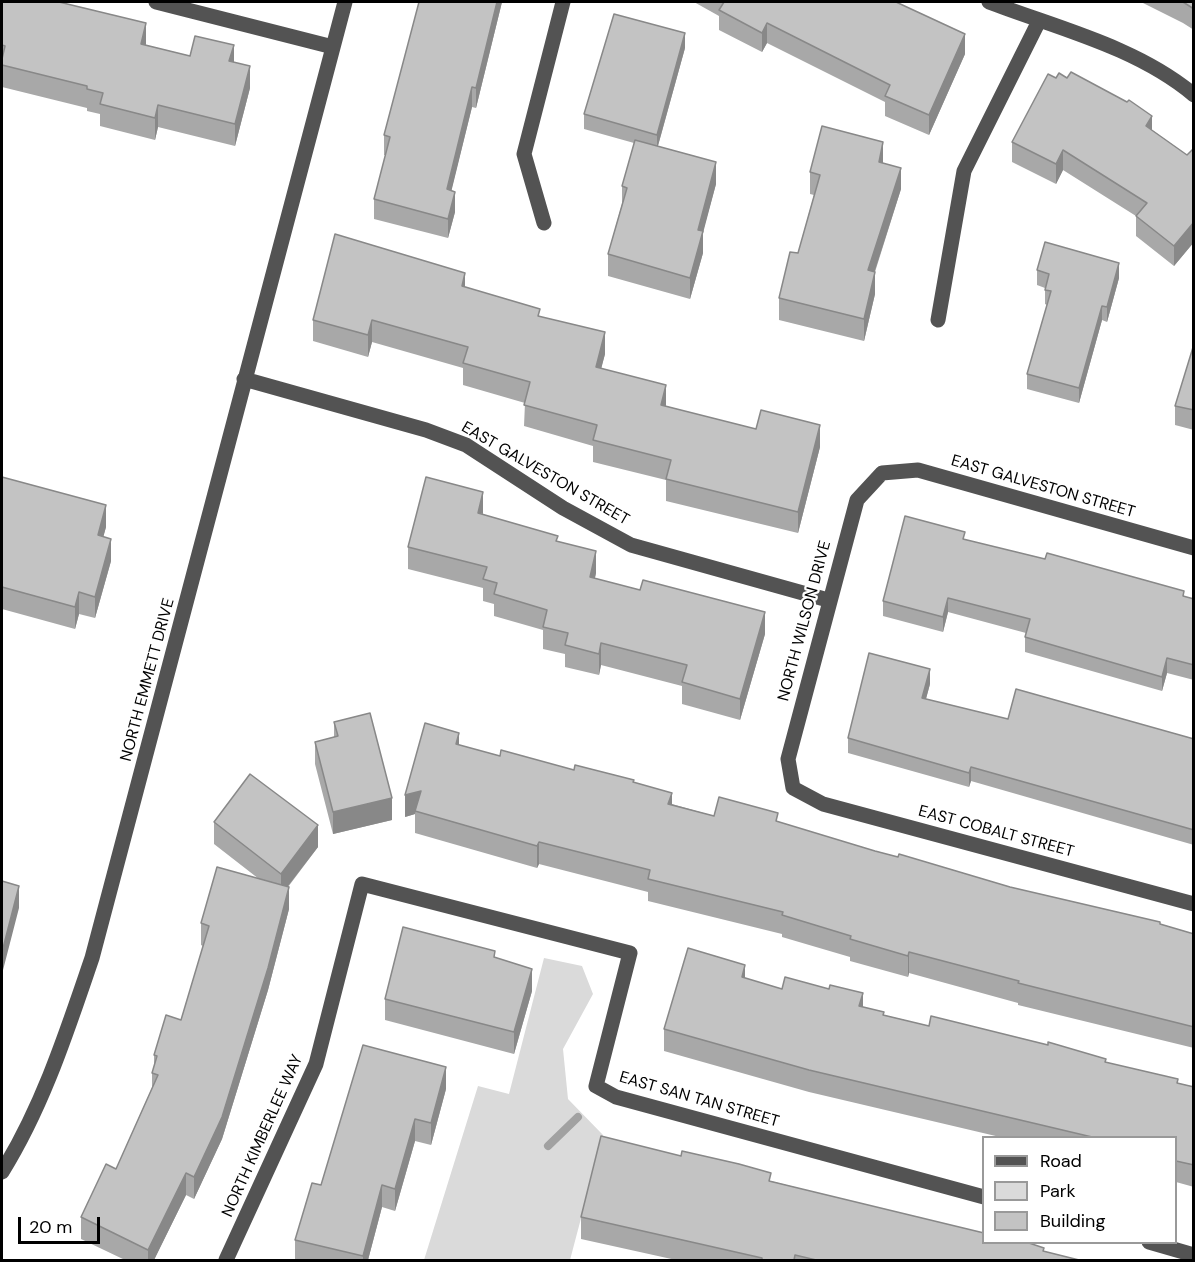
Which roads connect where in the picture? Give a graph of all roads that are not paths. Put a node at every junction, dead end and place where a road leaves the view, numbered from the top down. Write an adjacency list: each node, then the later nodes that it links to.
1 (156, 2): 6 (street)
2 (345, 2): 6 (street, NORTH EMMETT DRIVE)
3 (563, 2): 8 (street)
4 (989, 2): 5 (street)
5 (1039, 21): 7 (street); 9 (street)
6 (333, 47): 10 (street, NORTH EMMETT DRIVE)
7 (1194, 96)
8 (544, 223)
9 (938, 320)
10 (244, 379): 13 (street, EAST GALVESTON STREET); 17 (street, NORTH EMMETT DRIVE)
11 (882, 473): 12 (street, EAST GALVESTON STREET); 13 (street, NORTH WILSON DRIVE)
12 (1194, 548)
13 (828, 600): 14 (street, NORTH WILSON DRIVE)
14 (793, 788): 16 (street, EAST COBALT STREET)
15 (362, 884): 18 (street, EAST SAN TAN STREET); 21 (street, NORTH KIMBERLEE WAY)
16 (1194, 904)
17 (2, 1172)
18 (982, 1196)
19 (1156, 1244): 20 (street)
20 (1194, 1255)
21 (226, 1260)

